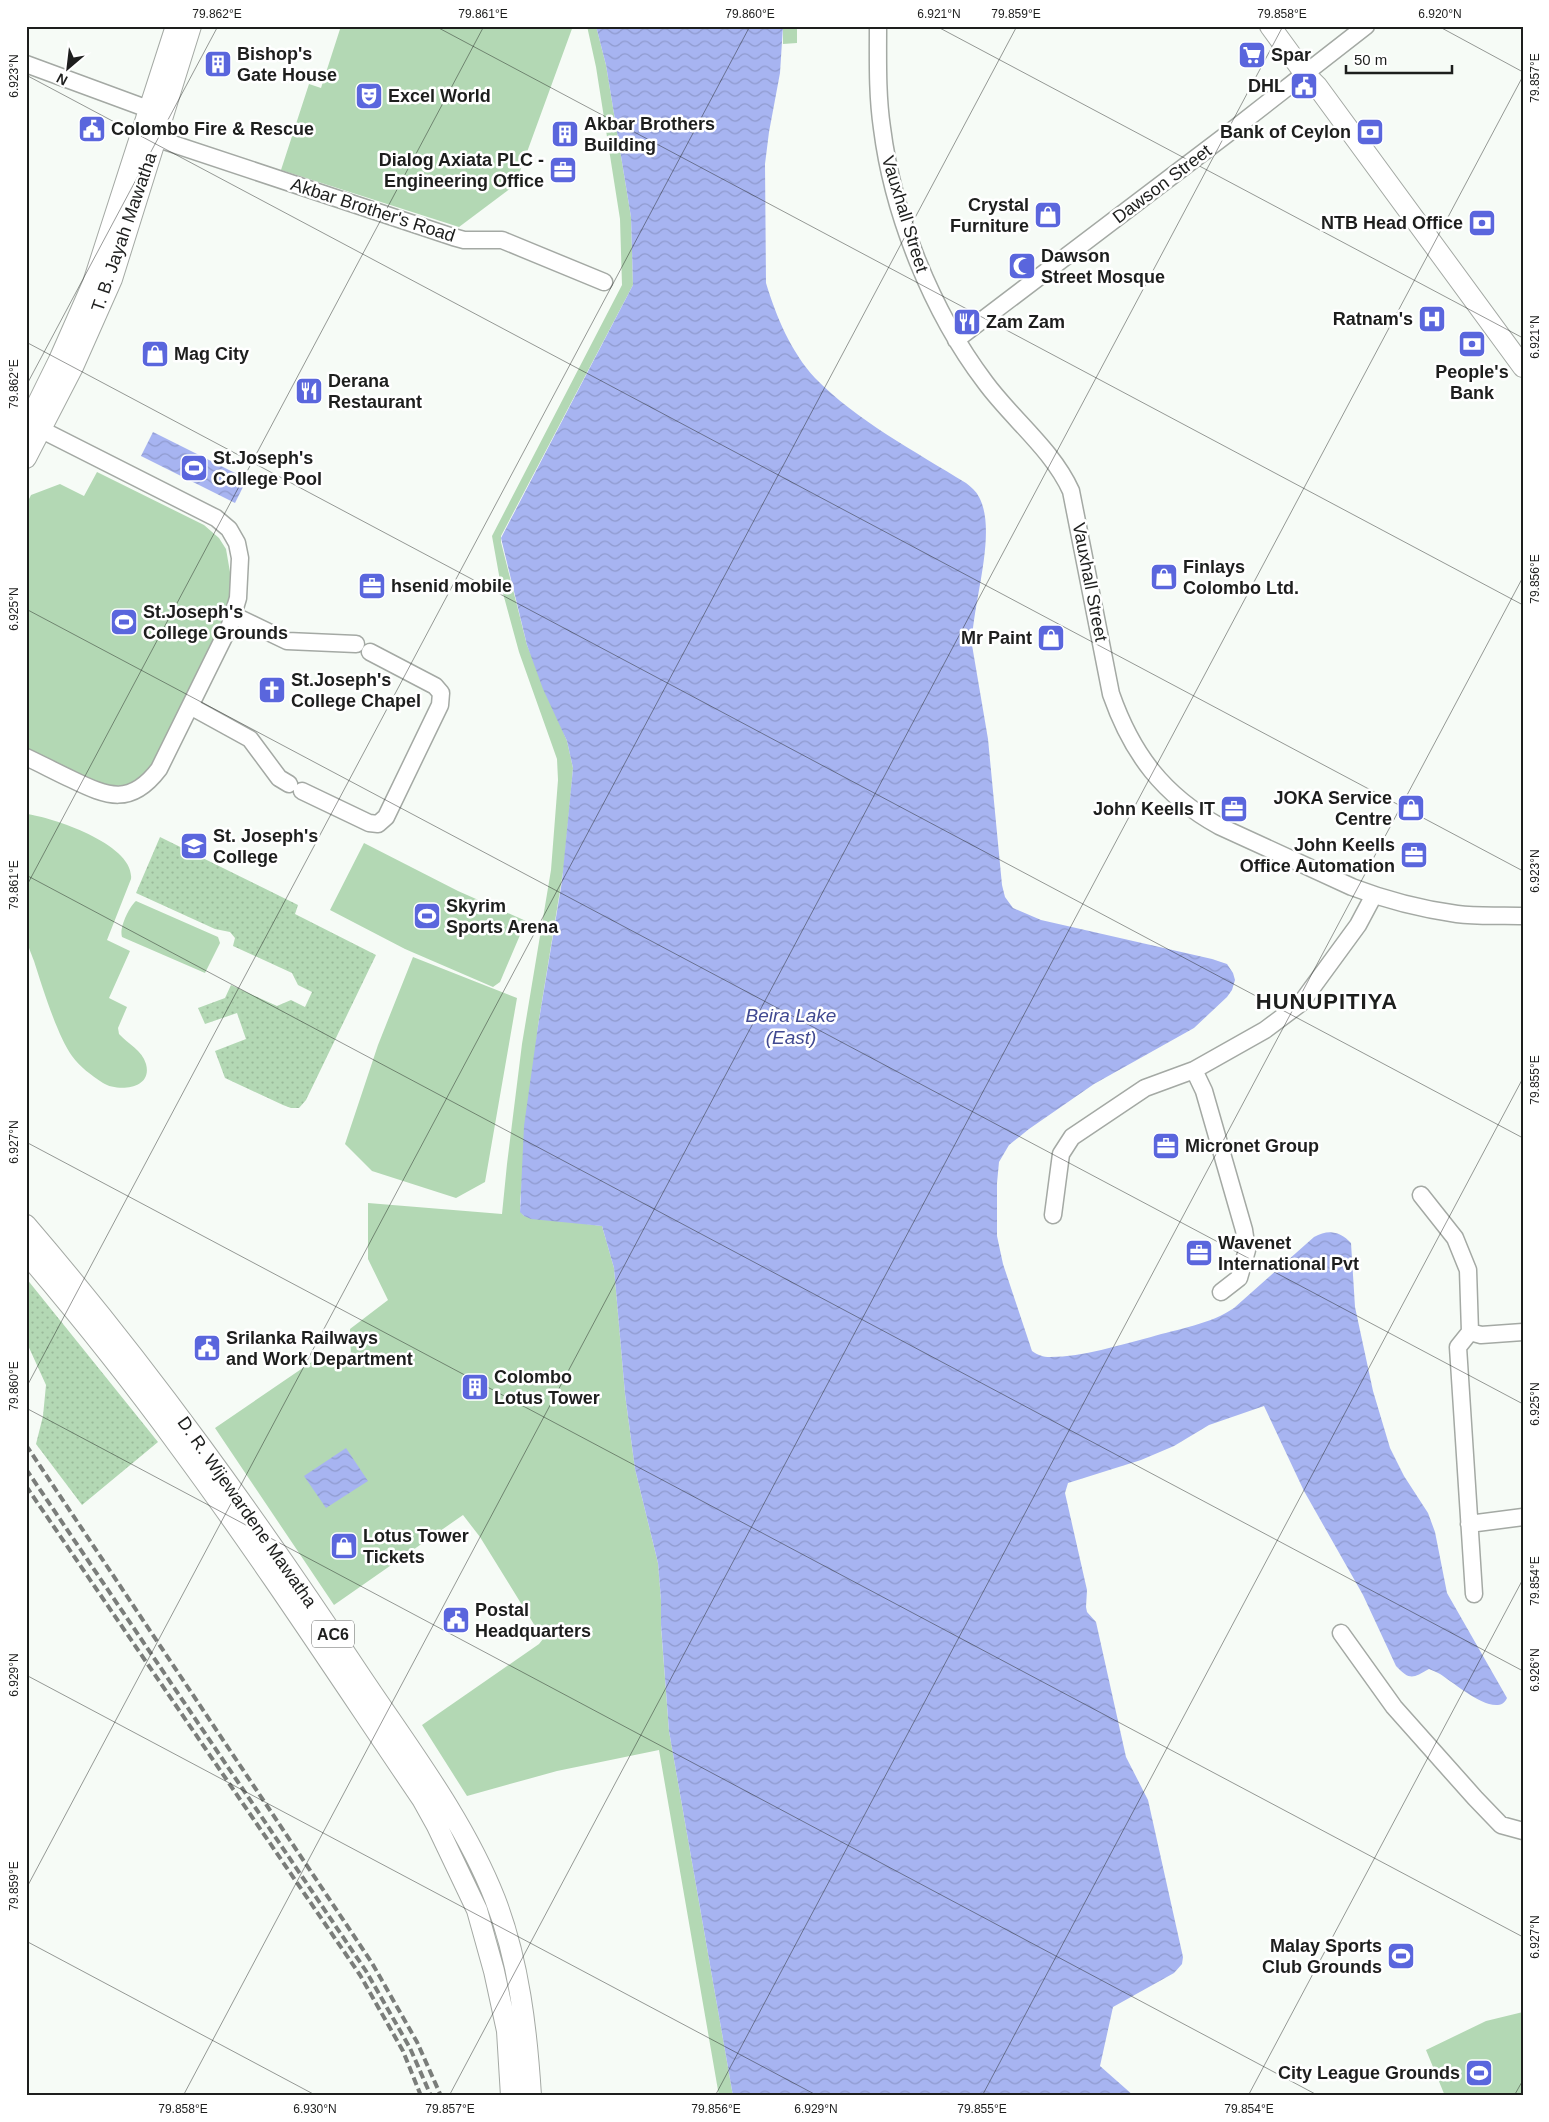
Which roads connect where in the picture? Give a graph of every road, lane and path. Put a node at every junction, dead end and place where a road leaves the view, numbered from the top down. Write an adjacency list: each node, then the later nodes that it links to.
1 (176, 26): 8 (main road, T. B. Jayah Mawatha)
2 (191, 26): 8 (main road, T. B. Jayah Mawatha)
3 (878, 26): 11 (street, Vauxhall Street)
4 (1270, 26): 7 (main road)
5 (1366, 26): 7 (street, Dawson Street)
6 (26, 64): 8 (street)
7 (1306, 74): 11 (street, Dawson Street); 12 (main road)
8 (156, 112): 9 (main road, T. B. Jayah Mawatha)
9 (148, 136): 10 (street, Akbar Brother's Road); 13 (main road, T. B. Jayah Mawatha)
10 (604, 282)
11 (956, 340): 18 (street, Vauxhall Street)
12 (1523, 367)
13 (33, 428): 14 (main road, T. B. Jayah Mawatha); 15 (street)
14 (26, 458)
15 (233, 615): 16 (street); 16 (street)
16 (190, 706): 17 (street)
17 (26, 756)
18 (1374, 896): 19 (street, Vauxhall Street); 20 (street)
19 (1523, 916)
20 (1194, 1070): 22 (street); 25 (street)
21 (1421, 1195): 26 (street)
22 (1053, 1215)
23 (26, 1225): 24 (main road, D. R. Wijewardene Mawatha / AC6)
24 (32, 1250): 28 (main road, D. R. Wijewardene Mawatha / AC6)
25 (1221, 1292)
26 (1470, 1332): 27 (street); 30 (street)
27 (1523, 1332)
28 (186, 1440): 34 (main road, D. R. Wijewardene Mawatha / AC6); 35 (main road, D. R. Wijewardene Mawatha / AC6)
29 (1523, 1516): 30 (street)
30 (1470, 1524): 31 (street)
31 (1474, 1594)
32 (1342, 1633): 33 (street)
33 (1523, 1831)
34 (511, 2096)
35 (531, 2096)

